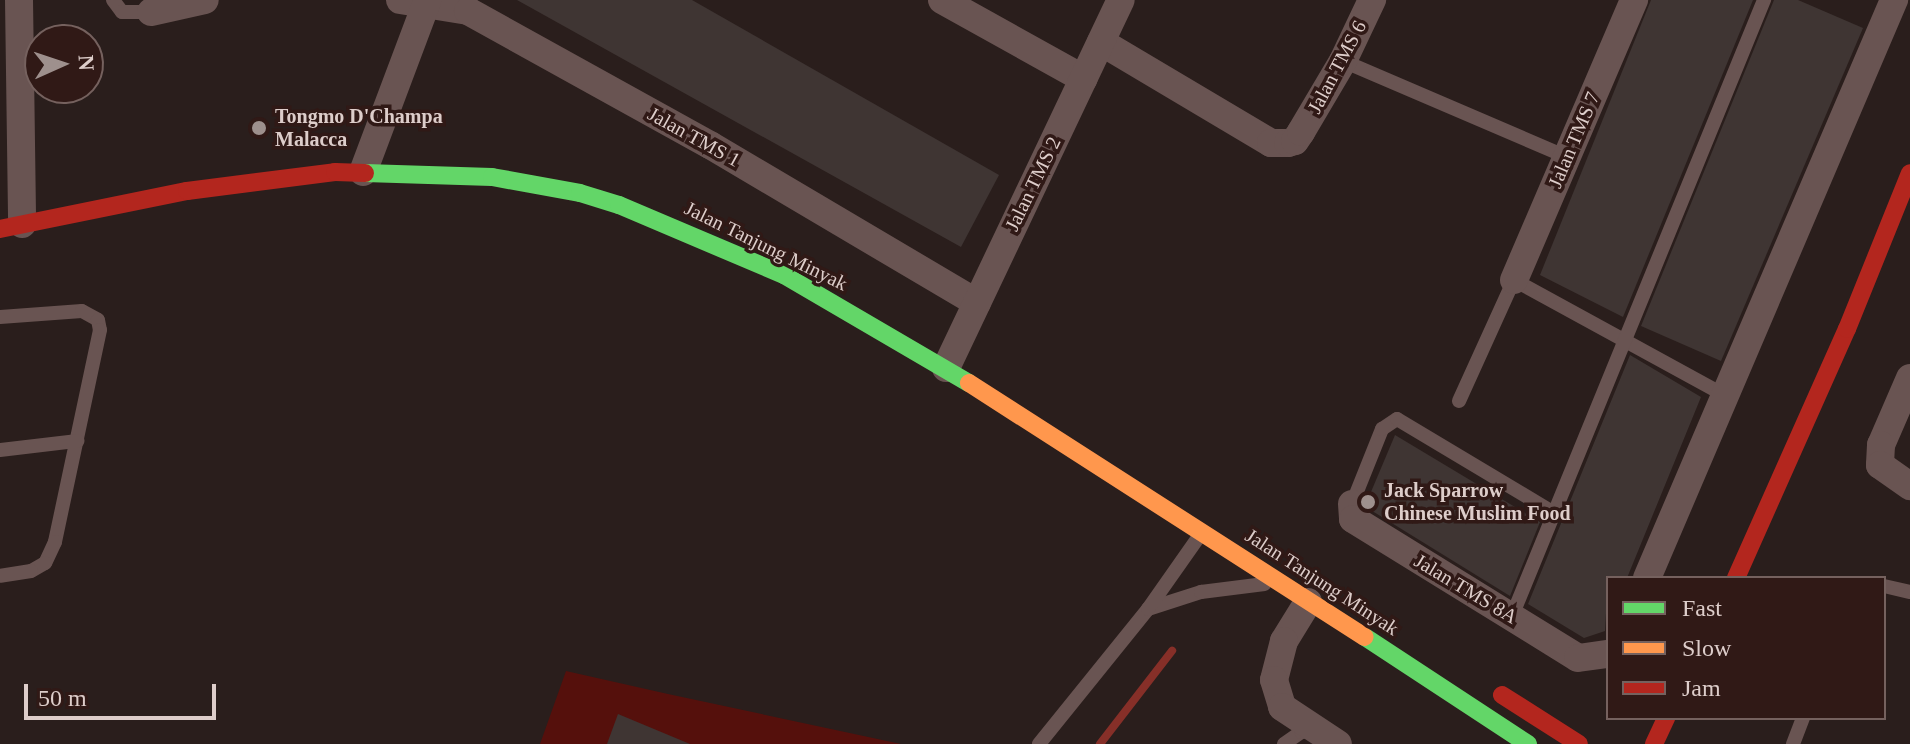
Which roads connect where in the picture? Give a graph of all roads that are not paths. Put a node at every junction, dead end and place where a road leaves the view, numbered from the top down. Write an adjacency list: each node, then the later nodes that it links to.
1 (19, 0): 19 (street)
2 (113, 0): 12 (lane)
3 (205, 0): 12 (street)
4 (942, 0): 15 (street)
5 (1121, 0): 13 (street, Jalan TMS 2)
6 (1372, 0): 14 (street, Jalan TMS 6)
7 (1634, 0): 16 (street, Jalan TMS 7)
8 (1764, 0): 23 (lane)
9 (1894, 0): 11 (street); 26 (street)
10 (414, 1): 17 (street); 21 (street, Jalan TMS 1)
11 (1910, 9)
12 (151, 12)
13 (1101, 42): 14 (street, Jalan TMS 6); 15 (street, Jalan TMS 2)
14 (1343, 61): 16 (lane)
15 (1084, 79): 21 (street, Jalan TMS 2)
16 (1567, 157): 20 (street, Jalan TMS 7)
17 (363, 172): 19 (main road, Jalan Tanjung Minyak); 24 (main road, Jalan Tanjung Minyak)
18 (1910, 173): 36 (main road)
19 (11, 227)
20 (1514, 280): 23 (lane); 27 (lane)
21 (977, 303): 24 (street, Jalan TMS 2)
22 (0, 317): 28 (lane)
23 (1623, 340): 26 (lane); 32 (lane)
24 (946, 368): 33 (main road, Jalan Tanjung Minyak)
25 (1910, 378): 30 (street)
26 (1726, 396): 35 (street)
27 (1459, 401)
28 (77, 441): 29 (lane); 34 (lane)
29 (0, 450)
30 (1910, 486)
31 (1352, 504): 32 (lane); 42 (street, Jalan TMS 8A)
32 (1554, 513): 42 (lane)
33 (1203, 531): 37 (main road, Jalan Tanjung Minyak); 41 (lane)
34 (0, 576)
35 (1648, 576)
36 (1737, 576)
37 (1280, 582): 40 (main road, Jalan Tanjung Minyak); 41 (lane)
38 (1886, 586): 39 (lane)
39 (1910, 592)
40 (1308, 602): 44 (main road, Jalan Tanjung Minyak); 49 (street)
41 (1148, 609): 50 (lane)
42 (1512, 616): 43 (street, Jalan TMS 8A)
43 (1601, 656)
44 (1420, 671): 45 (main road, Jalan Tanjung Minyak); 52 (main road, Jalan Tanjung Minyak)
45 (1457, 673)
46 (1481, 681): 47 (main road)
47 (1537, 717): 53 (main road); 54 (main road)
48 (1802, 720): 55 (lane)
49 (1326, 737): 51 (lane)
50 (1039, 744)
51 (1284, 744)
52 (1528, 744)
53 (1579, 744)
54 (1596, 744)
55 (1793, 744)

